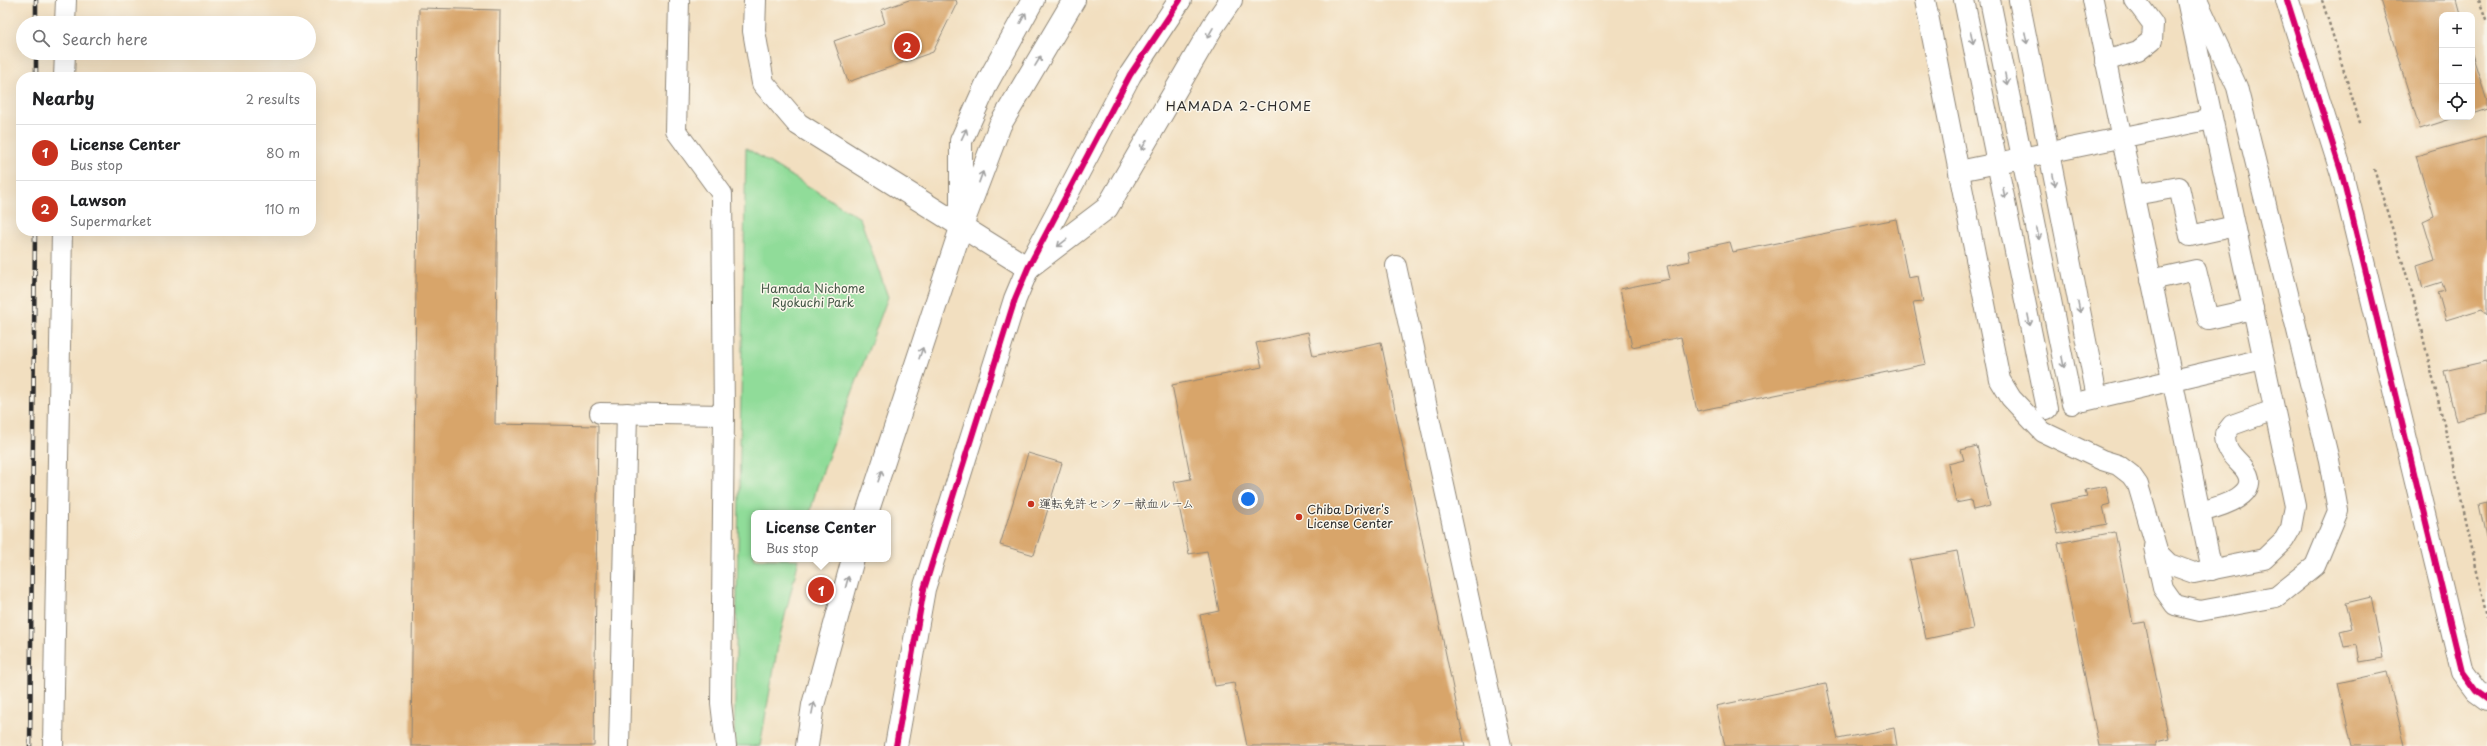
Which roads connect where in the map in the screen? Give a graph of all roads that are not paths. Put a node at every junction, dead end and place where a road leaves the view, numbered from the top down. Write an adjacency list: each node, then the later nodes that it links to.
1 (66, 0): 17 (lane)
2 (679, 0): 43 (lane)
3 (755, 0): 29 (street)
4 (1033, 0): 29 (street, one-way to 4)
5 (1074, 0): 29 (street, one-way to 5)
6 (1231, 0): 32 (street, one-way to 32)
7 (1925, 0): 26 (lane)
8 (1964, 0): 25 (lane, one-way to 25)
9 (1990, 0): 24 (lane, one-way to 24)
10 (2019, 0): 23 (lane, one-way to 23)
11 (2093, 0): 19 (lane)
12 (2135, 0): 19 (lane)
13 (2187, 0): 21 (lane)
14 (2197, 0): 47 (lane)
15 (2287, 0): 50 (street)
16 (1176, 6): 32 (street)
17 (65, 16)
18 (65, 60): 20 (lane)
19 (2106, 61): 22 (lane)
20 (64, 72)
21 (2212, 119): 22 (lane); 28 (lane)
22 (2121, 137): 23 (lane); 27 (lane)
23 (2049, 152): 24 (lane); 37 (lane, one-way to 37)
24 (2022, 158): 25 (lane); 38 (lane, one-way to 38)
25 (1998, 163): 26 (lane); 39 (lane, one-way to 39)
26 (1959, 171): 44 (lane)
27 (2134, 195): 28 (lane); 33 (lane)
28 (2235, 226): 34 (lane)
29 (961, 228): 32 (street); 45 (street, one-way to 29)
30 (62, 236): 51 (lane)
31 (1396, 266): 56 (lane)
32 (1028, 268): 55 (street)
33 (2151, 280): 34 (lane); 36 (lane)
34 (2253, 309): 35 (lane)
35 (2263, 359): 36 (lane); 40 (lane)
36 (2172, 381): 37 (lane); 46 (lane)
37 (2097, 398): 38 (lane)
38 (2072, 404): 39 (lane)
39 (2047, 409): 44 (lane)
40 (2274, 410): 46 (lane); 49 (lane)
41 (600, 413): 42 (lane)
42 (627, 413): 43 (lane); 52 (lane)
43 (724, 414): 53 (lane)
44 (2026, 414): 47 (lane)
45 (868, 510)
46 (2200, 512): 49 (lane)
47 (2153, 539): 49 (lane)
48 (852, 562): 54 (street, one-way to 48)
49 (2212, 570)
50 (2487, 699)
51 (53, 746)
52 (620, 746)
53 (726, 746)
54 (806, 746)
55 (896, 746)
56 (1501, 746)

